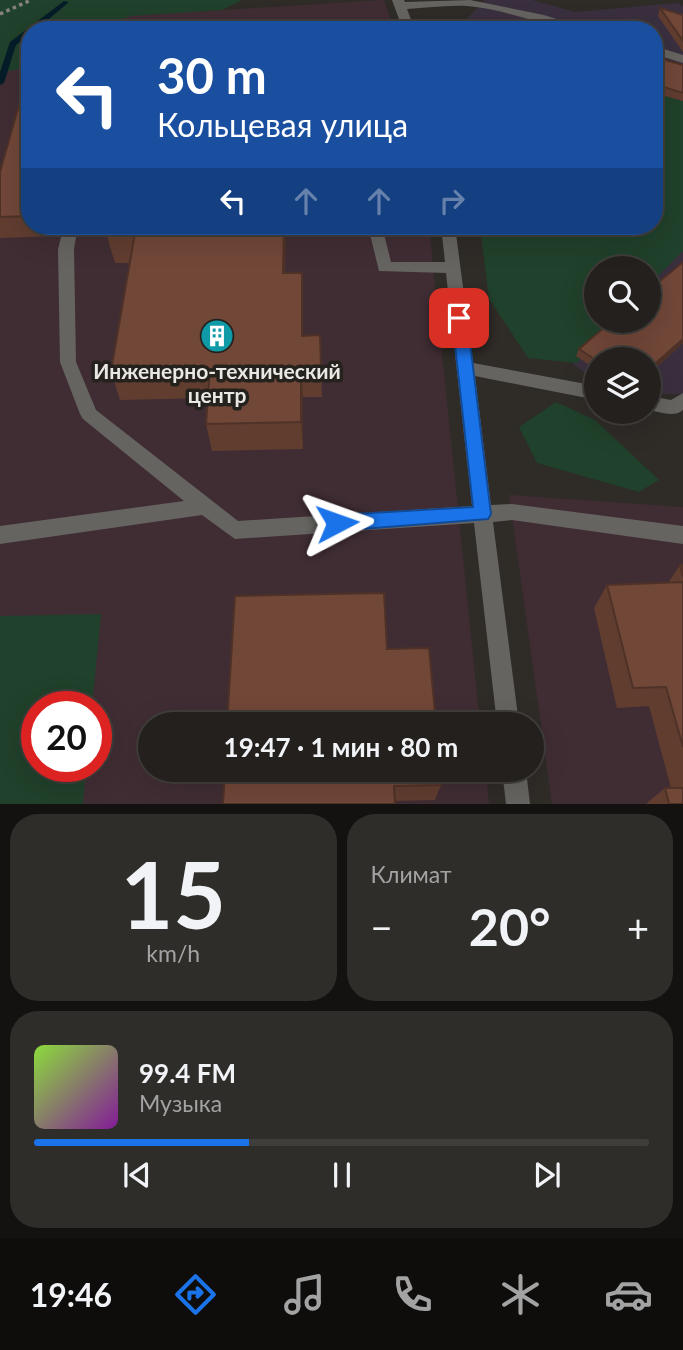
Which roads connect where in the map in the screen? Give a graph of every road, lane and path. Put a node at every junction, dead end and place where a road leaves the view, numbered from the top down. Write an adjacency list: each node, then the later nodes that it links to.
1 (31, 0): 3 (path)
2 (400, 3): 4 (street); 5 (street)
3 (0, 14)
4 (406, 21)
5 (554, 21)
6 (663, 53): 7 (street)
7 (683, 59)
8 (69, 235): 16 (street)
9 (376, 235): 11 (street)
10 (449, 235): 11 (street)
11 (453, 268): 12 (street)
12 (465, 368): 13 (street); 17 (street)
13 (584, 391)
14 (683, 400): 15 (street)
15 (661, 405)
16 (205, 506): 17 (street); 18 (street)
17 (482, 514): 19 (street); 20 (street)
18 (0, 535)
19 (683, 535)
20 (507, 712)
21 (516, 782): 22 (street)
22 (519, 804)

